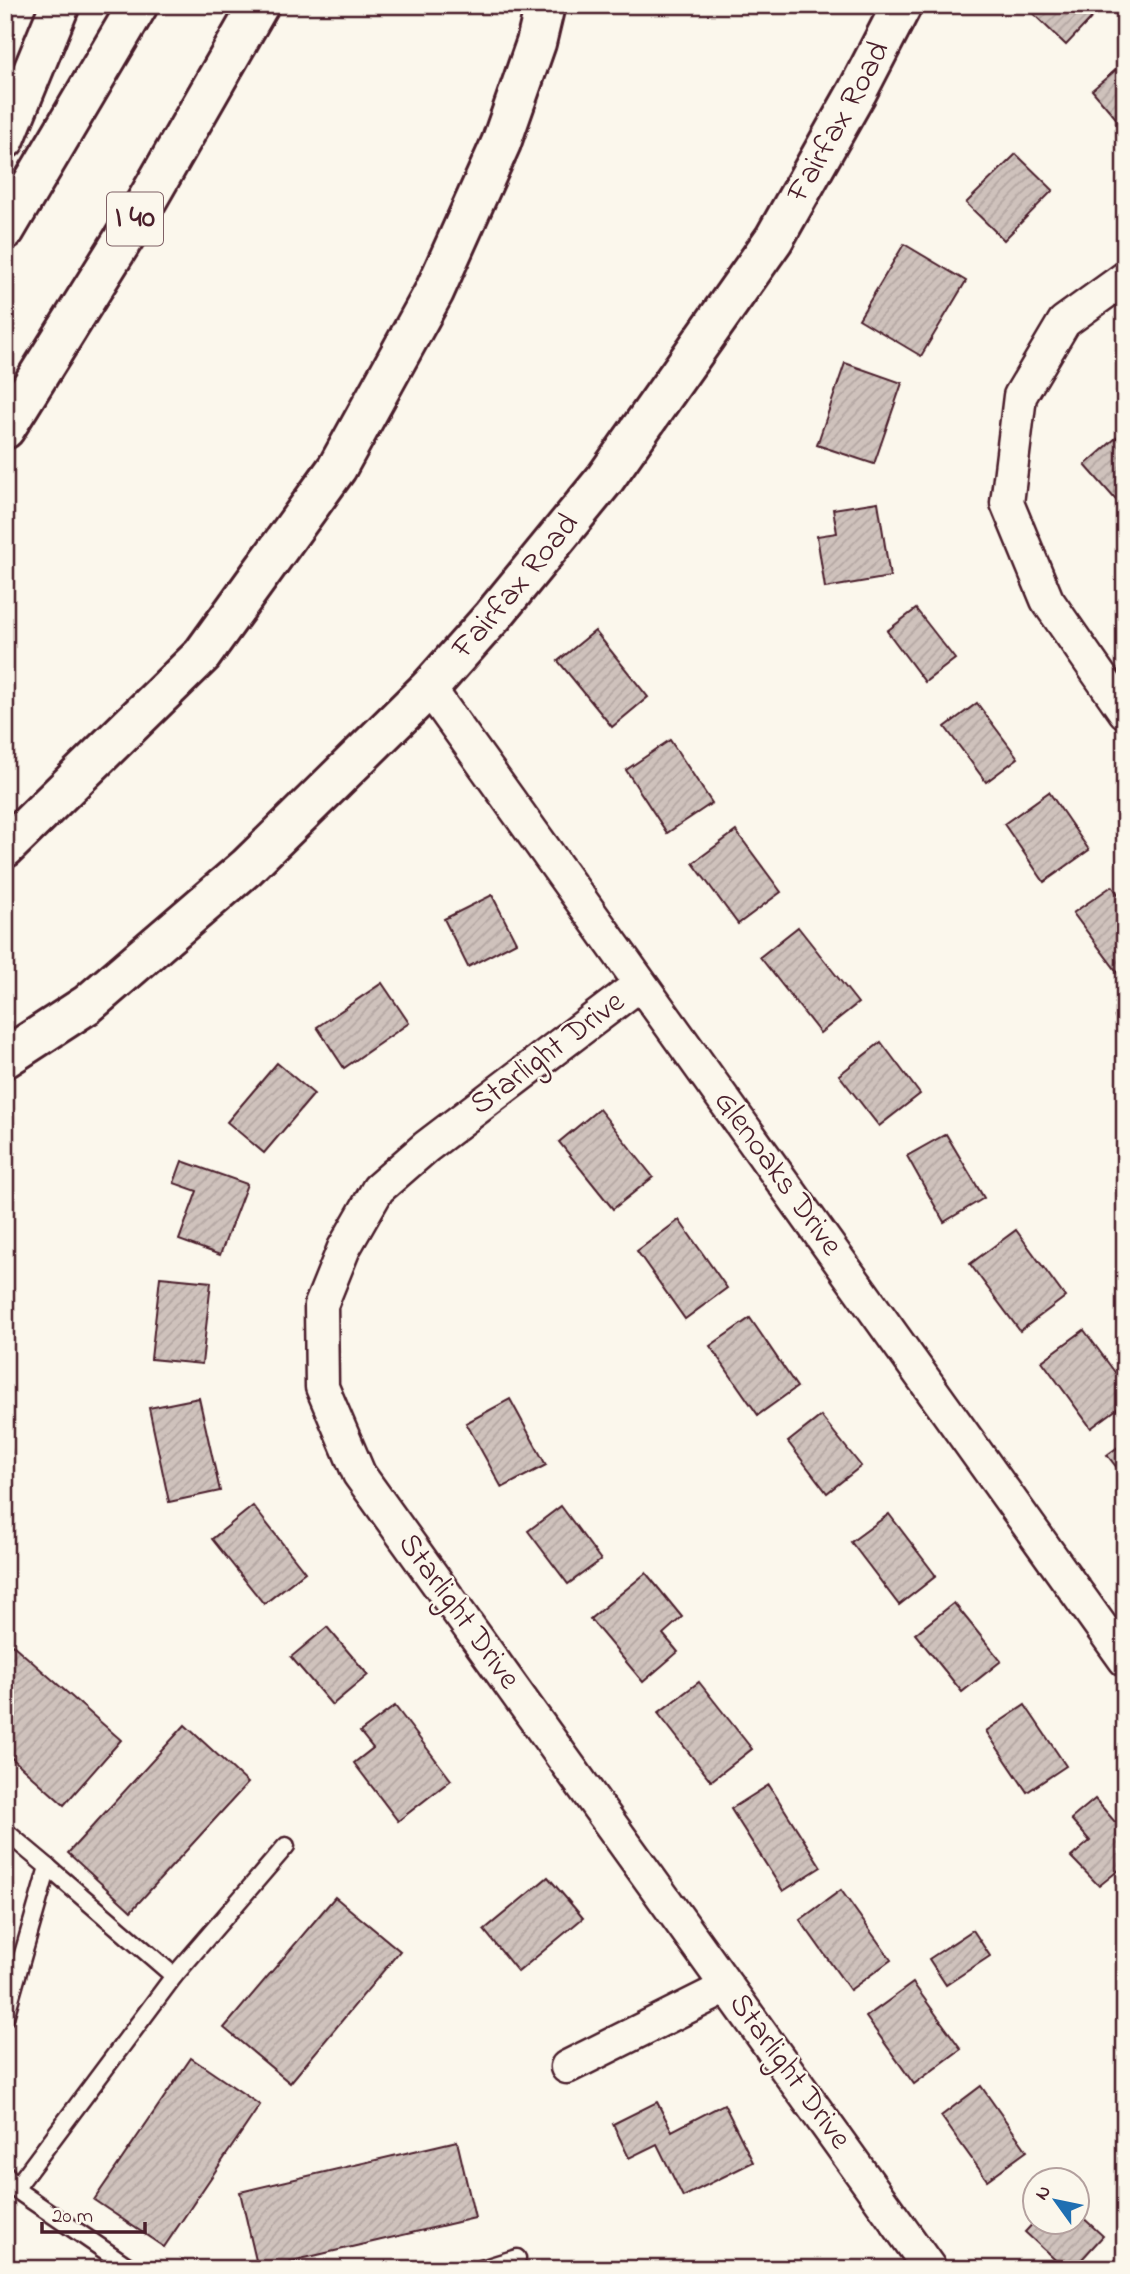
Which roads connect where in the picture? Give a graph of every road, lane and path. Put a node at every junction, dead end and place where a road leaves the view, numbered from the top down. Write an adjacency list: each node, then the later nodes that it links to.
1 (60, 5): 6 (main road)
2 (138, 5): 7 (main road)
3 (259, 5): 9 (main road, I 40)
4 (545, 5): 12 (main road)
5 (902, 5): 10 (main road, Fairfax Road)
6 (5, 139)
7 (5, 230)
8 (1125, 278): 11 (street)
9 (5, 429)
10 (429, 688): 13 (street, Glenoaks Drive); 14 (main road, Fairfax Road)
11 (1125, 712)
12 (5, 848)
13 (640, 984): 15 (street, Glenoaks Drive); 20 (street, Starlight Drive)
14 (5, 1058)
15 (1125, 1660)
16 (5, 1831): 18 (lane)
17 (286, 1846): 19 (lane)
18 (48, 1867): 19 (lane); 21 (lane)
19 (174, 1976): 24 (lane)
20 (727, 1987): 22 (street); 28 (street, Starlight Drive)
21 (5, 2017)
22 (567, 2067)
23 (5, 2173): 24 (lane)
24 (15, 2189): 26 (lane)
25 (517, 2258): 27 (lane)
26 (132, 2269)
27 (481, 2269)
28 (930, 2269)

